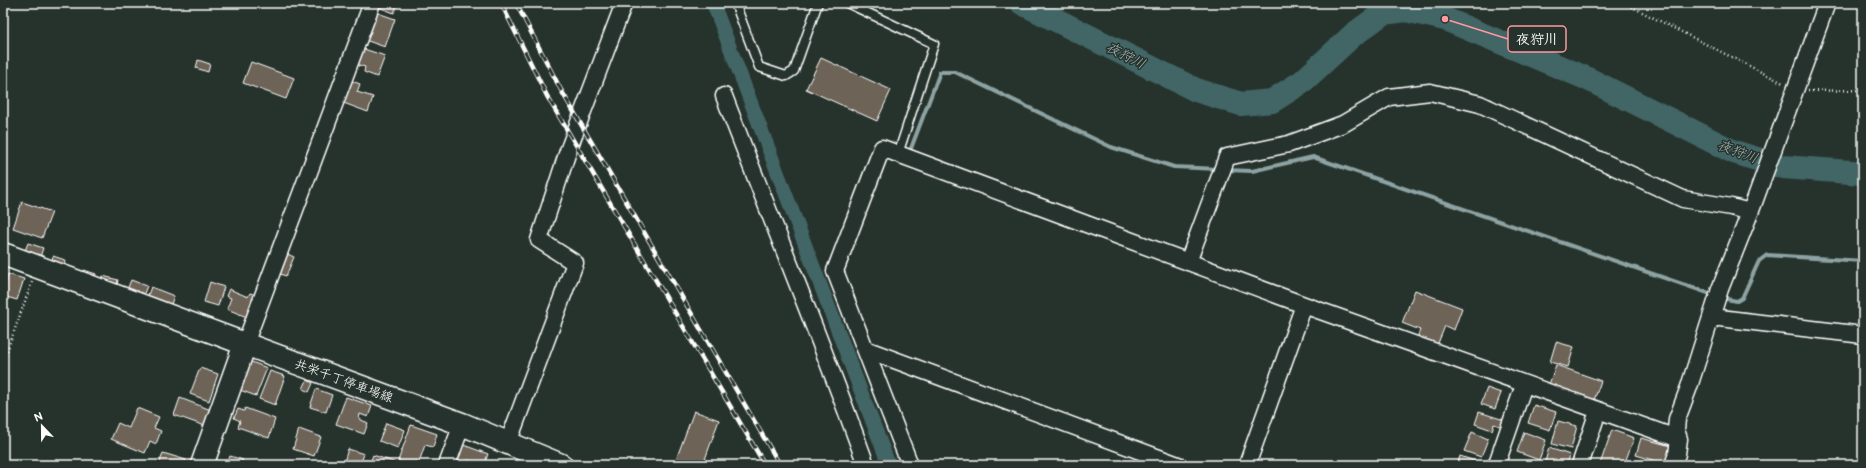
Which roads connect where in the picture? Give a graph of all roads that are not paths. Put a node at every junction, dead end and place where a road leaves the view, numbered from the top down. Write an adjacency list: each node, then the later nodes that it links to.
1 (372, 3): 15 (street)
2 (624, 3): 21 (street)
3 (735, 3): 4 (lane)
4 (818, 3)
5 (847, 3): 8 (lane)
6 (1827, 3): 9 (street)
7 (724, 96): 26 (street)
8 (898, 154): 11 (street); 16 (street)
9 (1752, 209): 11 (street); 13 (street)
10 (3, 254): 15 (main road, 共栄千丁停車場線)
11 (1188, 262): 12 (street)
12 (1304, 305): 17 (street); 29 (street)
13 (1711, 317): 14 (street); 20 (street)
14 (1863, 335)
15 (246, 344): 19 (main road, 共栄千丁停車場線); 23 (main road)
16 (865, 349): 27 (street); 28 (street)
17 (1524, 385): 18 (street); 22 (street)
18 (1598, 411): 20 (street); 30 (street)
19 (462, 424): 21 (main road, 共栄千丁停車場線); 24 (street)
20 (1679, 439): 31 (street)
21 (508, 443): 25 (main road, 共栄千丁停車場線)
22 (1497, 464)
23 (202, 465)
24 (446, 465)
25 (561, 465)
26 (866, 465)
27 (910, 465)
28 (1178, 465)
29 (1247, 465)
30 (1580, 465)
31 (1673, 465)

